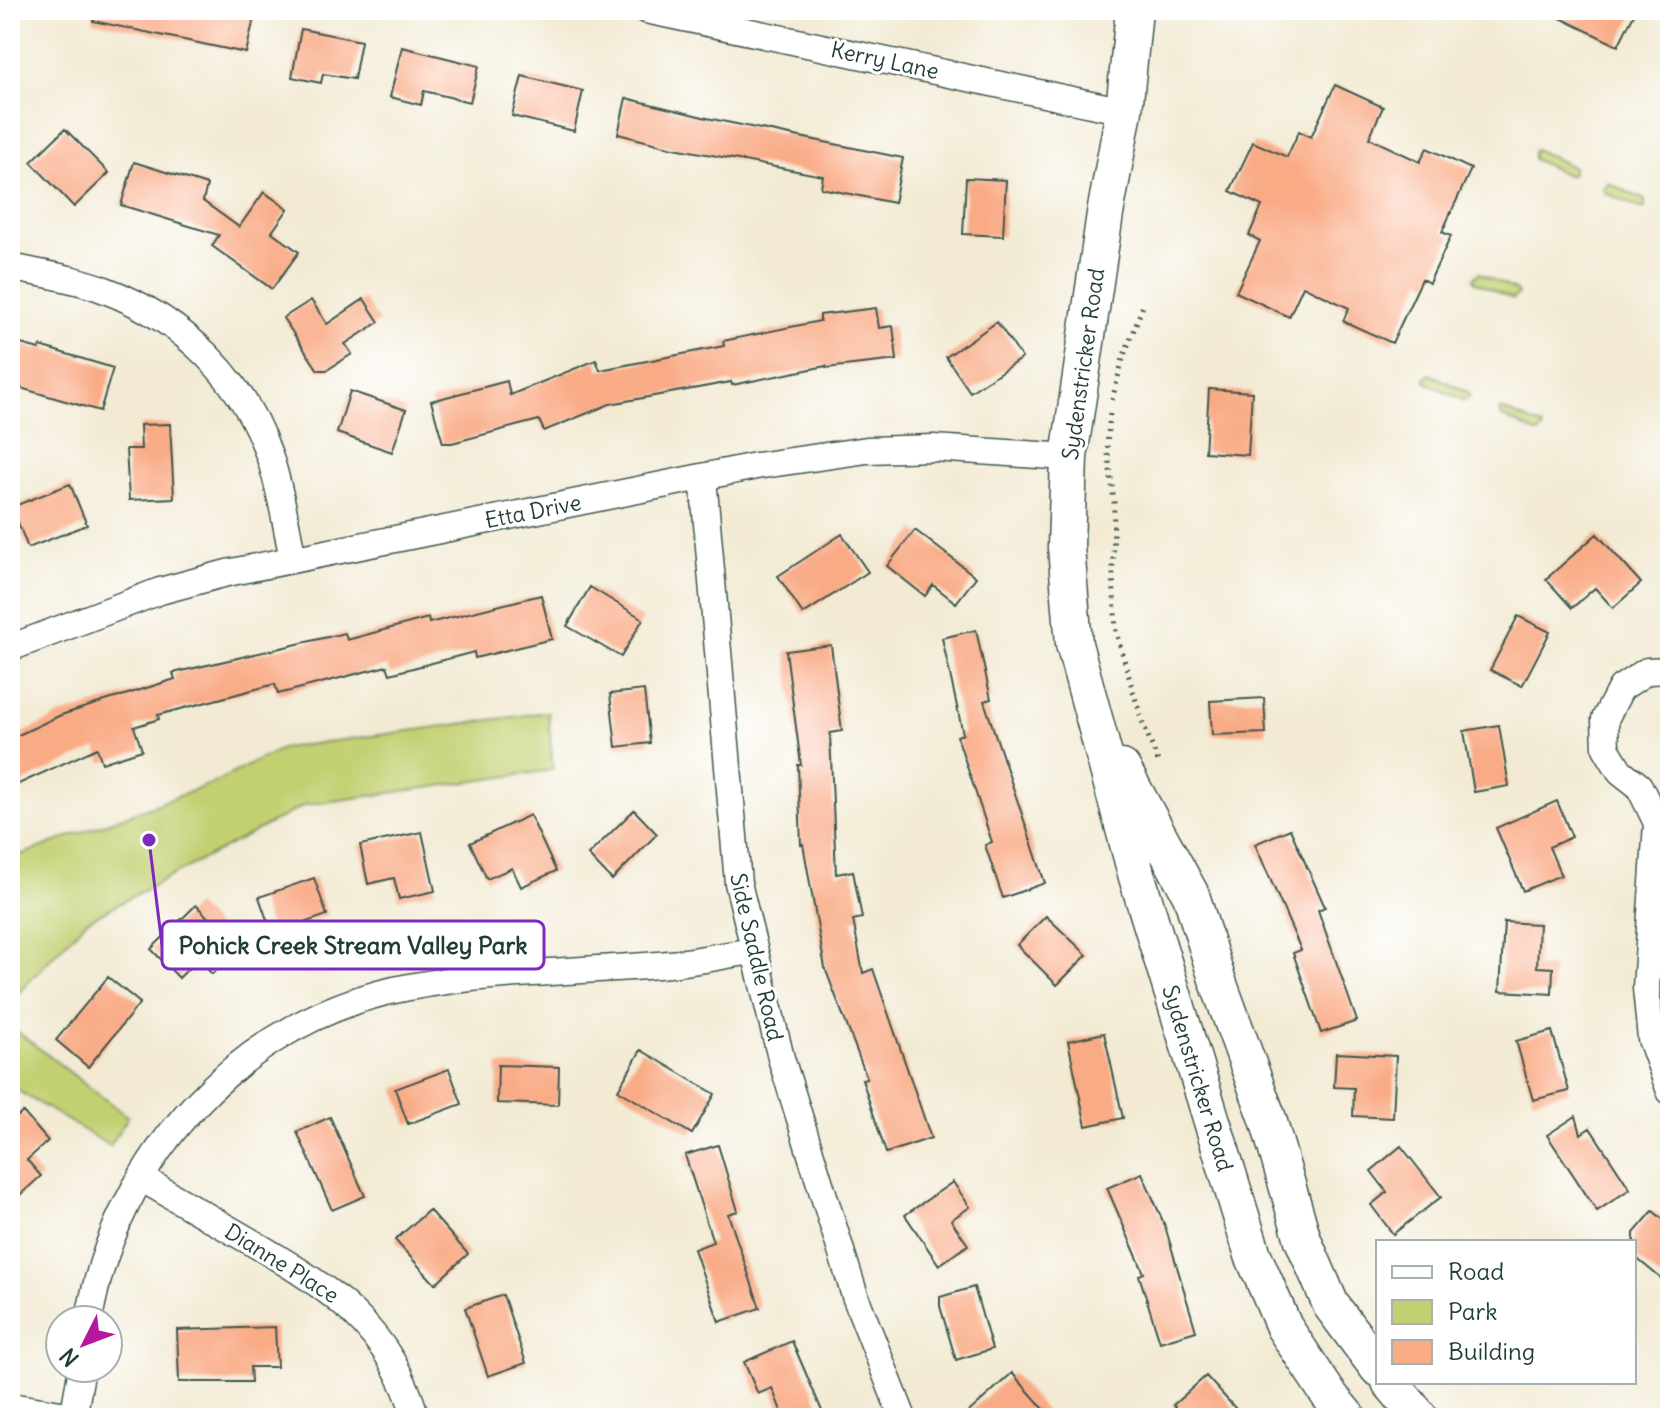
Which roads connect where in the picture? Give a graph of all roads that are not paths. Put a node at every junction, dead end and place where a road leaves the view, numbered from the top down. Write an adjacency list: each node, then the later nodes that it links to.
1 (646, 10): 3 (street, Kerry Lane)
2 (1134, 10): 3 (main road, Sydenstricker Road)
3 (1124, 111): 5 (main road, Sydenstricker Road)
4 (10, 267): 7 (street)
5 (1069, 457): 6 (street, Etta Drive); 10 (main road, Sydenstricker Road)
6 (703, 477): 7 (street, Etta Drive); 12 (street, Side Saddle Road)
7 (293, 559): 8 (street, Etta Drive)
8 (10, 648)
9 (1670, 670): 11 (street)
10 (1095, 718): 16 (main road, Sydenstricker Road); 23 (main road, Sydenstricker Road)
11 (1664, 815): 13 (street)
12 (753, 951): 14 (street); 22 (street, Side Saddle Road)
13 (1670, 1091)
14 (141, 1178): 15 (street); 21 (street, Dianne Place)
15 (92, 1304)
16 (1376, 1365)
17 (79, 1384): 20 (street)
18 (1392, 1384): 24 (main road)
19 (10, 1406): 20 (street)
20 (74, 1417)
21 (416, 1418)
22 (903, 1418)
23 (1348, 1418)
24 (1420, 1418)

